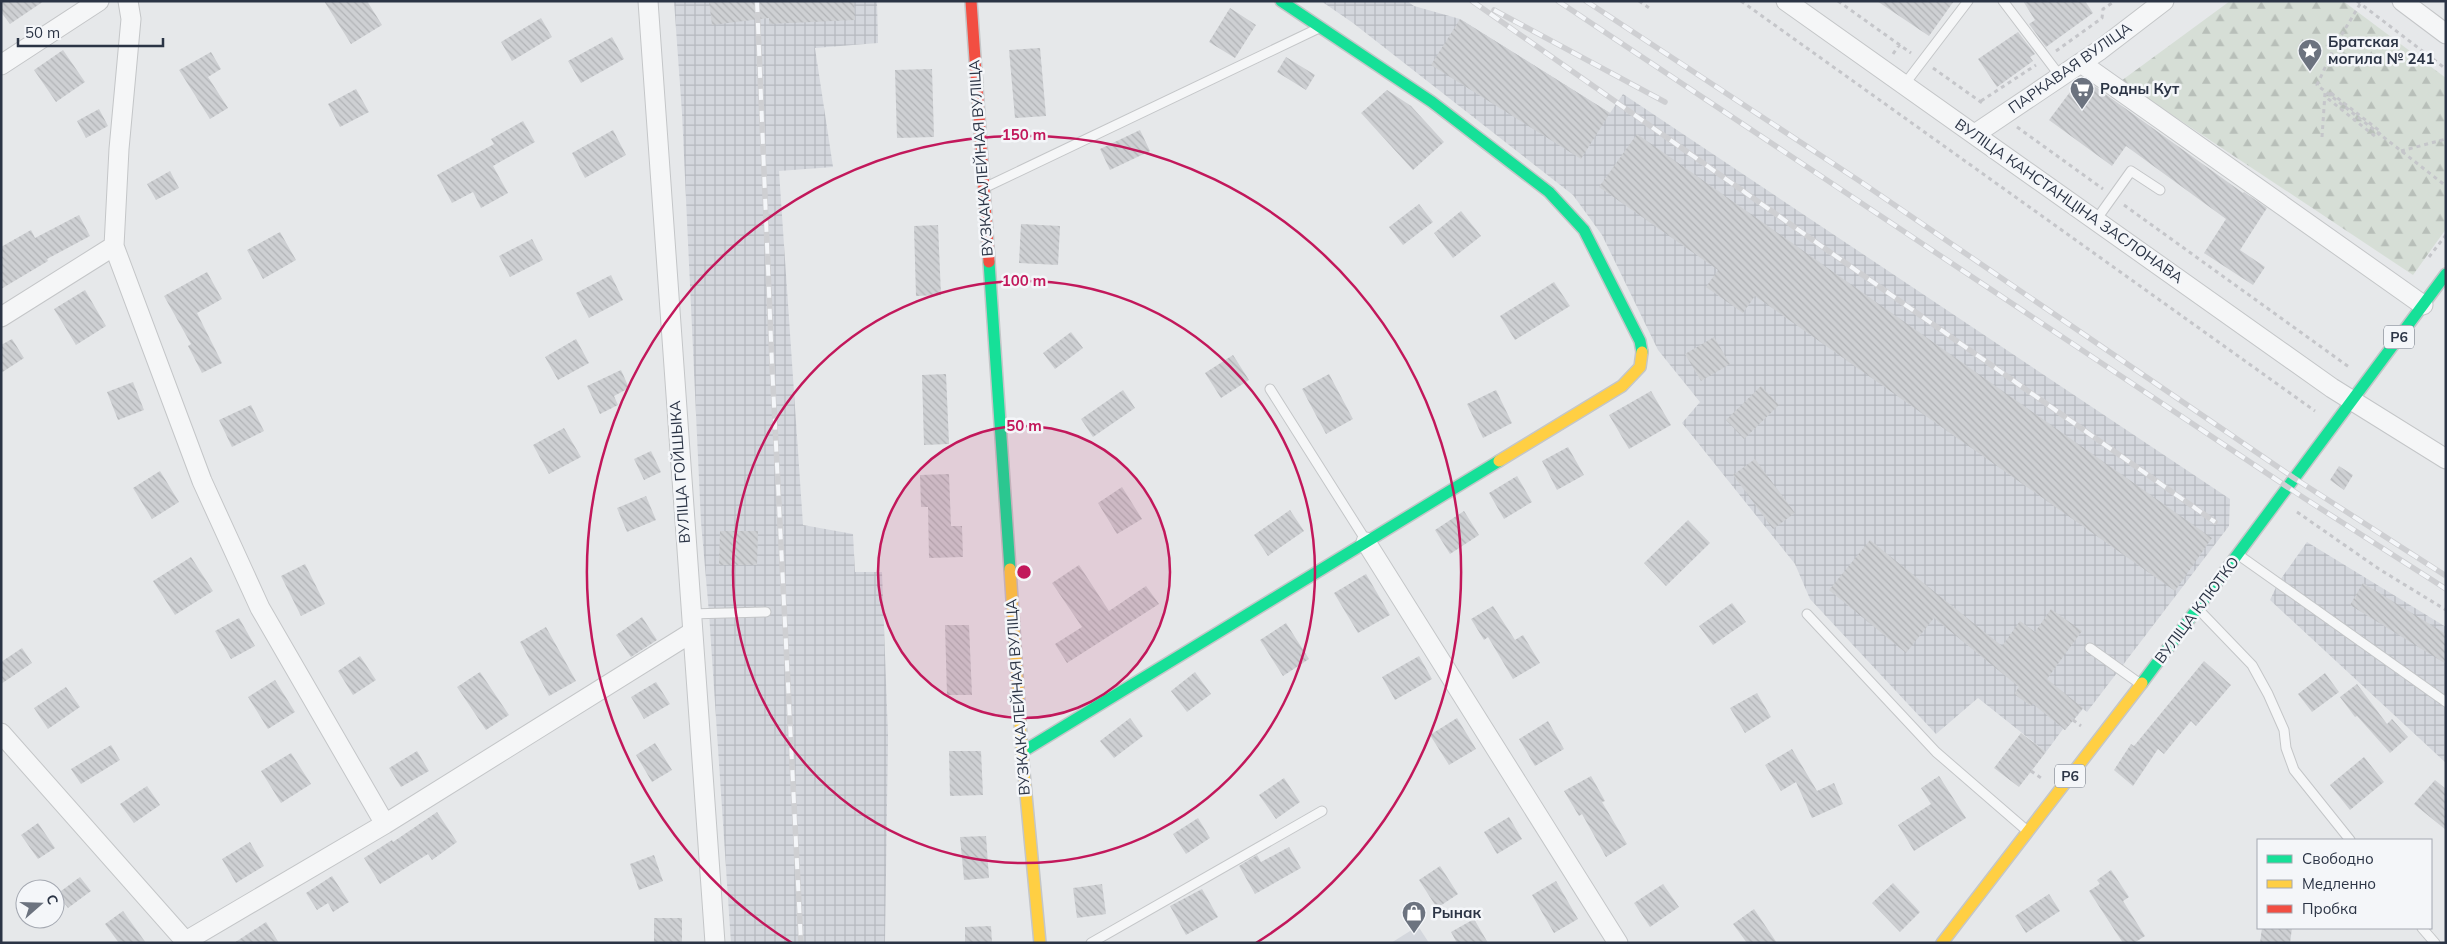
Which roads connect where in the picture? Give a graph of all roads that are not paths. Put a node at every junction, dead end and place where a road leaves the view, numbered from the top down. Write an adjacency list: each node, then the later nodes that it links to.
1 (100, 1): 14 (street)
2 (128, 1): 21 (street)
3 (648, 1): 32 (street, ВУЛІЦА ГОЙШЫКА)
4 (972, 1): 18 (street, ВУЗКАКАЛЕЙНАЯ ВУЛІЦА)
5 (1281, 1): 11 (street)
6 (1786, 1): 16 (street, ВУЛІЦА КАНСТАНЦІНА ЗАСЛОНАВА)
7 (1968, 1): 16 (lane)
8 (2003, 1): 15 (lane)
9 (2164, 1): 13 (street, ПАРКАВАЯ ВУЛІЦА)
10 (2402, 1): 12 (street)
11 (1322, 26): 18 (lane); 28 (street)
12 (2446, 34)
13 (2081, 62): 15 (street, ПАРКАВАЯ ВУЛІЦА); 23 (street)
14 (1, 65)
15 (2060, 76): 17 (street, ПАРКАВАЯ ВУЛІЦА)
16 (1904, 85): 17 (street, ВУЛІЦА КАНСТАНЦІНА ЗАСЛОНАВА)
17 (1975, 134): 20 (street, ВУЛІЦА КАНСТАНЦІНА ЗАСЛОНАВА)
18 (983, 189): 39 (street, ВУЗКАКАЛЕЙНАЯ ВУЛІЦА)
19 (2160, 190): 20 (lane)
20 (2096, 220): 26 (street, ВУЛІЦА КАНСТАНЦІНА ЗАСЛОНАВА)
21 (114, 246): 24 (street); 41 (street)
22 (2446, 274): 23 (street, ВУЛІЦА КЛЮТКО / Р6)
23 (2422, 305): 26 (street, ВУЛІЦА КЛЮТКО / Р6)
24 (1, 318)
25 (1270, 390): 28 (lane)
26 (2352, 400): 27 (street, ВУЛІЦА КАНСТАНЦІНА ЗАСЛОНАВА); 29 (street, ВУЛІЦА КЛЮТКО / Р6)
27 (2446, 459)
28 (1366, 542): 39 (street); 49 (street)
29 (2238, 554): 30 (street, ВУЛІЦА КЛЮТКО / Р6); 37 (lane)
30 (2198, 609): 36 (street, ВУЛІЦА КЛЮТКО / Р6); 43 (lane)
31 (766, 612): 32 (lane)
32 (690, 614): 34 (street, ВУЛІЦА ГОЙШЫКА)
33 (1807, 614): 42 (lane)
34 (691, 633): 41 (street); 46 (street, ВУЛІЦА ГОЙШЫКА)
35 (2090, 648): 36 (lane)
36 (2141, 685): 42 (street, ВУЛІЦА КЛЮТКО / Р6)
37 (2446, 702)
38 (1, 733): 45 (street)
39 (1022, 752): 47 (street, ВУЗКАКАЛЕЙНАЯ ВУЛІЦА)
40 (1322, 811): 48 (lane)
41 (385, 824): 45 (street)
42 (2027, 831): 50 (street, ВУЛІЦА КЛЮТКО / Р6)
43 (2349, 839)
44 (2423, 929): 51 (lane)
45 (186, 942)
46 (715, 943)
47 (1040, 943)
48 (1091, 943)
49 (1618, 943)
50 (1942, 943)
51 (2435, 943)

